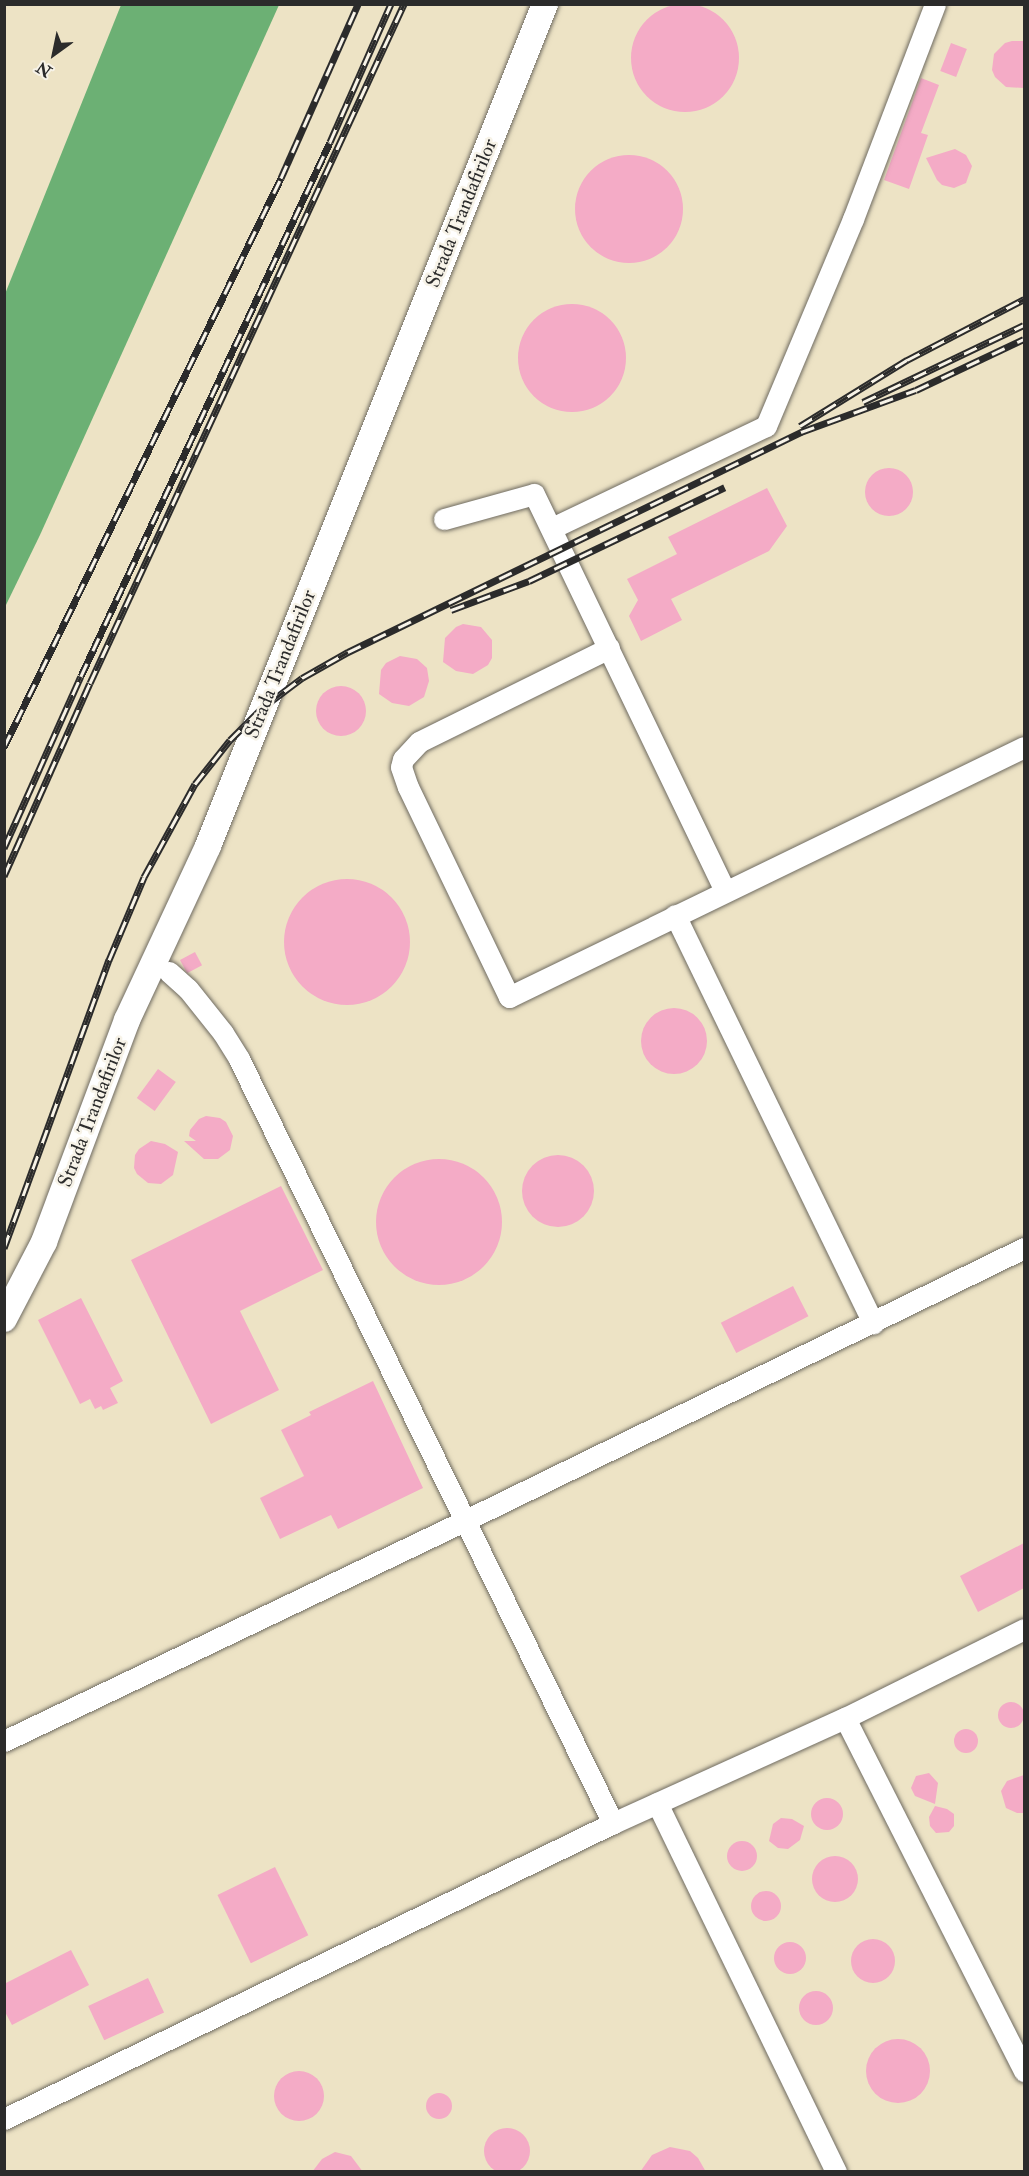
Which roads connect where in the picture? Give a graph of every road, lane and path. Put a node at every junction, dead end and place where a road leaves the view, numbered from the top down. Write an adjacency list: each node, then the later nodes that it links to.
1 (544, 4): 11 (main road, Strada Trandafirilor)
2 (934, 4): 4 (lane)
3 (444, 519): 4 (lane)
4 (552, 528): 5 (lane)
5 (609, 648): 7 (lane); 8 (lane)
6 (1024, 749): 7 (lane)
7 (725, 890): 8 (lane)
8 (675, 915): 12 (lane)
9 (169, 972): 13 (lane)
10 (1024, 1248): 12 (lane)
11 (4, 1319)
12 (873, 1323): 13 (lane)
13 (466, 1520): 16 (lane); 18 (lane)
14 (1024, 1629): 15 (lane)
15 (845, 1718): 17 (lane); 19 (lane)
16 (4, 1741)
17 (657, 1803): 18 (lane); 21 (lane)
18 (613, 1823): 20 (lane)
19 (1024, 2071)
20 (4, 2119)
21 (836, 2172)

